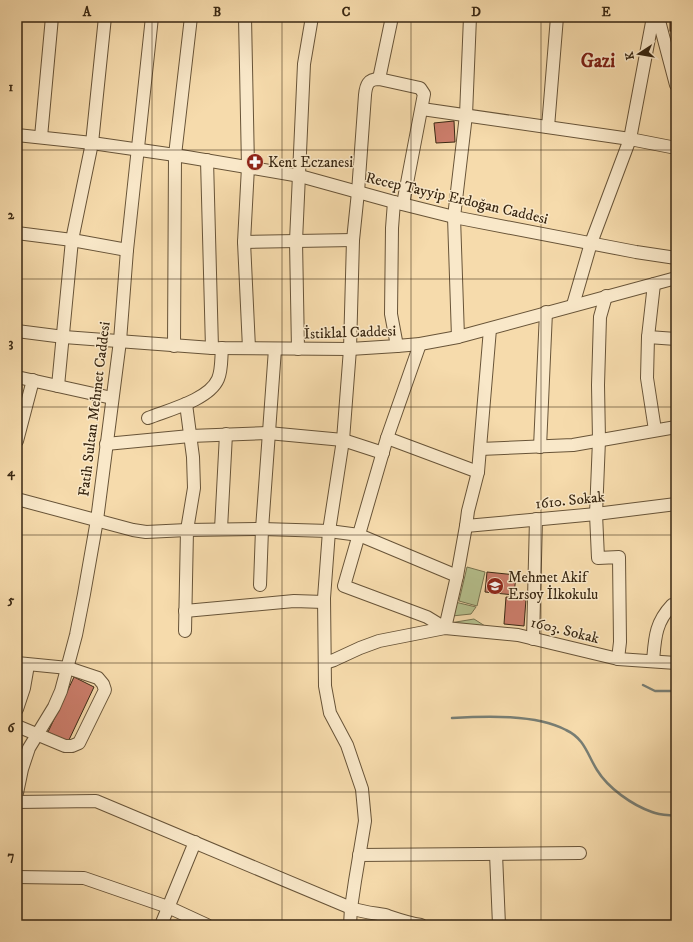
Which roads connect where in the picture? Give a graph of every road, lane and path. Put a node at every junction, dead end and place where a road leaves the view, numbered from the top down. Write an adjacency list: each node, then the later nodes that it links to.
1 (52, 17): 18 (street)
2 (105, 17): 20 (street)
3 (152, 17): 22 (street, Fatih Sultan Mehmet Caddesi)
4 (191, 17): 23 (street)
5 (246, 17): 25 (street)
6 (312, 17): 26 (street)
7 (392, 17): 12 (street)
8 (470, 17): 15 (street)
9 (557, 17): 16 (street)
10 (653, 17): 19 (street)
11 (658, 17): 13 (street)
12 (379, 79): 14 (street); 27 (street)
13 (676, 85)
14 (422, 109): 15 (street); 28 (street)
15 (466, 115): 16 (street); 29 (street)
16 (548, 126): 19 (street)
17 (17, 135): 18 (street, Recep Tayyip Erdoğan Caddesi)
18 (41, 137): 20 (street, Recep Tayyip Erdoğan Caddesi)
19 (630, 139): 21 (street); 35 (street)
20 (92, 143): 22 (street, Recep Tayyip Erdoğan Caddesi); 31 (street)
21 (676, 148)
22 (138, 150): 23 (street, Recep Tayyip Erdoğan Caddesi); 36 (street, Fatih Sultan Mehmet Caddesi)
23 (175, 155): 24 (street, Recep Tayyip Erdoğan Caddesi); 51 (street)
24 (207, 160): 25 (street, Recep Tayyip Erdoğan Caddesi); 53 (street)
25 (248, 167): 26 (street, Recep Tayyip Erdoğan Caddesi); 34 (street)
26 (300, 176): 27 (street, Recep Tayyip Erdoğan Caddesi); 33 (street)
27 (358, 192): 28 (street, Recep Tayyip Erdoğan Caddesi); 32 (street)
28 (398, 203): 29 (street, Recep Tayyip Erdoğan Caddesi); 52 (street)
29 (454, 217): 35 (street, Recep Tayyip Erdoğan Caddesi); 46 (street)
30 (17, 233): 31 (street)
31 (72, 240): 36 (street); 45 (street)
32 (353, 240): 33 (street); 56 (street)
33 (296, 241): 34 (street); 57 (street)
34 (244, 242): 54 (street)
35 (591, 243): 37 (street, Recep Tayyip Erdoğan Caddesi); 41 (street)
36 (127, 250): 49 (street, Fatih Sultan Mehmet Caddesi)
37 (676, 258)
38 (676, 278): 39 (street, İstiklal Caddesi)
39 (654, 284): 40 (street, İstiklal Caddesi); 47 (street)
40 (606, 296): 41 (street, İstiklal Caddesi); 71 (street)
41 (574, 305): 42 (street, İstiklal Caddesi)
42 (546, 312): 43 (street, İstiklal Caddesi); 74 (street)
43 (490, 329): 46 (street, İstiklal Caddesi); 75 (street)
44 (17, 331): 45 (street, İstiklal Caddesi)
45 (64, 337): 49 (street, İstiklal Caddesi); 60 (street)
46 (458, 337): 50 (street, İstiklal Caddesi)
47 (648, 337): 48 (street); 65 (street)
48 (676, 339)
49 (120, 341): 51 (street, İstiklal Caddesi); 61 (street, Fatih Sultan Mehmet Caddesi)
50 (420, 344): 52 (street, İstiklal Caddesi); 69 (street)
51 (174, 346): 53 (street, İstiklal Caddesi)
52 (397, 346): 56 (street, İstiklal Caddesi)
53 (217, 348): 54 (street, İstiklal Caddesi); 62 (street)
54 (249, 348): 55 (street, İstiklal Caddesi)
55 (275, 349): 57 (street, İstiklal Caddesi); 66 (street)
56 (350, 349): 57 (street, İstiklal Caddesi); 70 (street)
57 (298, 350)
58 (17, 377): 59 (street)
59 (33, 380): 60 (street); 72 (street)
60 (58, 386): 61 (street)
61 (112, 398): 73 (street, Fatih Sultan Mehmet Caddesi)
62 (186, 404): 63 (street); 68 (street)
63 (148, 418)
64 (676, 427): 65 (street)
65 (655, 430): 71 (street)
66 (268, 433): 67 (street); 70 (street); 85 (street)
67 (226, 434): 68 (street); 84 (street)
68 (190, 436): 73 (street); 86 (street)
69 (387, 438): 76 (street); 77 (street)
70 (344, 440): 76 (street); 87 (street)
71 (599, 440): 74 (street); 80 (street)
72 (17, 441)
73 (106, 444): 82 (street, Fatih Sultan Mehmet Caddesi)
74 (540, 447): 75 (street)
75 (480, 449): 77 (street)
76 (383, 453): 88 (street)
77 (478, 472): 83 (street)
78 (17, 499): 82 (street)
79 (676, 504): 80 (street, 1610. Sokak)
80 (596, 514): 81 (street, 1610. Sokak); 97 (street)
81 (536, 519): 83 (street, 1610. Sokak); 96 (street)
82 (97, 520): 86 (street); 102 (street, Fatih Sultan Mehmet Caddesi)
83 (466, 526): 89 (street)
84 (221, 529): 85 (street); 86 (street)
85 (262, 529): 87 (street); 90 (street)
86 (187, 530): 93 (street)
87 (329, 531): 88 (street); 91 (street)
88 (359, 535): 89 (street); 94 (street)
89 (457, 576): 94 (street)
90 (260, 585)
91 (324, 602): 93 (street); 99 (street)
92 (674, 605): 98 (street)
93 (185, 611): 95 (street)
94 (445, 628): 96 (street, 1603. Sokak); 99 (street)
95 (185, 631)
96 (533, 638): 97 (street, 1603. Sokak)
97 (618, 659): 98 (street, 1603. Sokak)
98 (653, 661): 100 (street, 1603. Sokak)
99 (325, 663): 111 (street)
100 (676, 663)
101 (23, 664): 102 (street); 103 (street)
102 (68, 668): 105 (street, Fatih Sultan Mehmet Caddesi); 105 (street)
103 (17, 709)
104 (17, 726): 105 (street)
105 (37, 734): 106 (street, Fatih Sultan Mehmet Caddesi)
106 (17, 793)
107 (17, 802): 108 (street)
108 (196, 842): 113 (street); 114 (street)
109 (496, 854): 110 (street); 111 (street); 119 (street)
110 (580, 854)
111 (360, 855): 114 (street)
112 (17, 877): 113 (street)
113 (168, 907): 115 (street); 116 (street)
114 (351, 908): 117 (street); 118 (street)
115 (161, 925)
116 (207, 925)
117 (350, 925)
118 (421, 925)
119 (499, 925)

